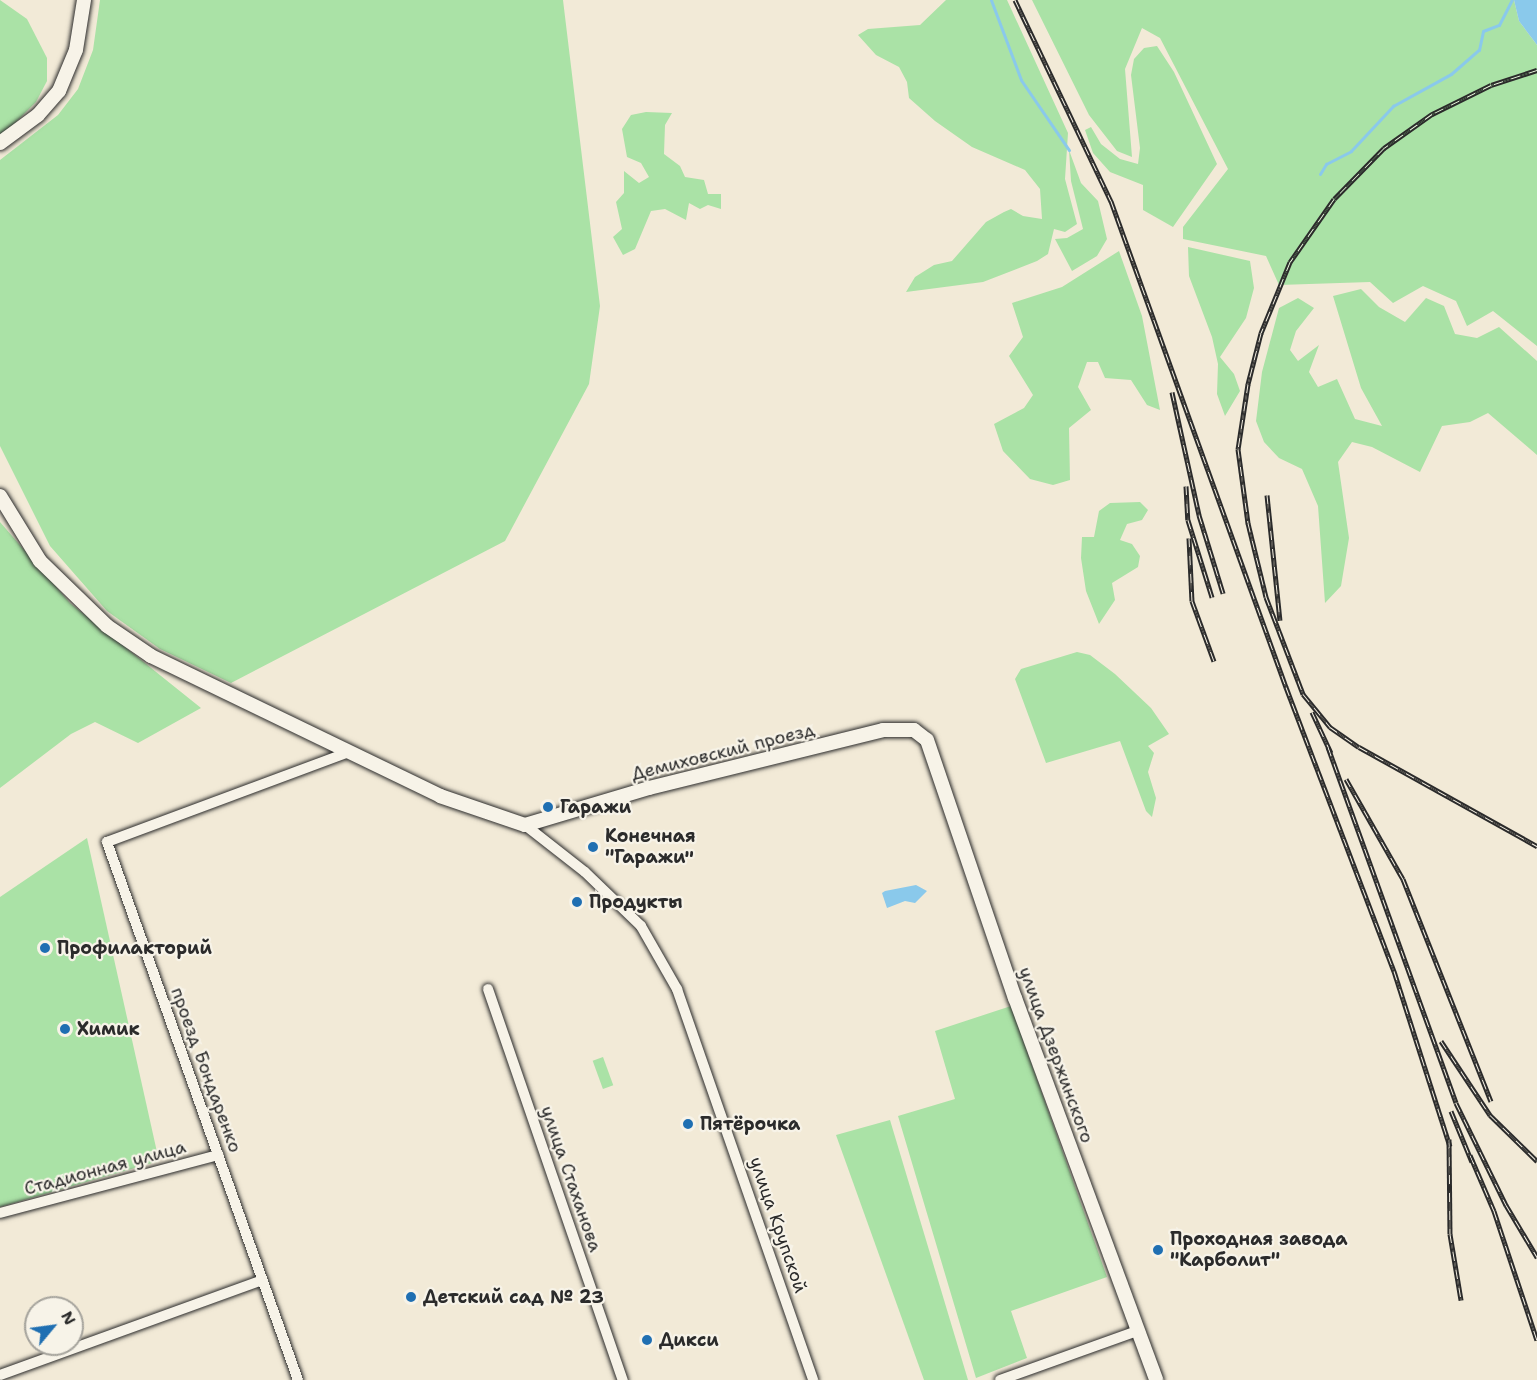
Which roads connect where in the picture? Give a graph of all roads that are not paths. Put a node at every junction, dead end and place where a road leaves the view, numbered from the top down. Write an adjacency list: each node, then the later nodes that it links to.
1 (84, 0): 2 (main road)
2 (0, 143)
3 (0, 496): 5 (main road)
4 (927, 740): 6 (main road, Демиховский проезд); 11 (main road, улица Дзержинского)
5 (346, 753): 6 (main road); 8 (street, проезд Бондаренко)
6 (525, 825): 15 (street, улица Крупской)
7 (488, 989): 14 (street, улица Стаханова)
8 (218, 1155): 9 (street, Стадионная улица); 10 (street, проезд Бондаренко)
9 (0, 1213)
10 (262, 1280): 12 (street); 13 (street, проезд Бондаренко)
11 (1137, 1331): 16 (street); 17 (main road, улица Дзержинского)
12 (0, 1375)
13 (298, 1380)
14 (623, 1380)
15 (813, 1380)
16 (1000, 1380)
17 (1156, 1380)

